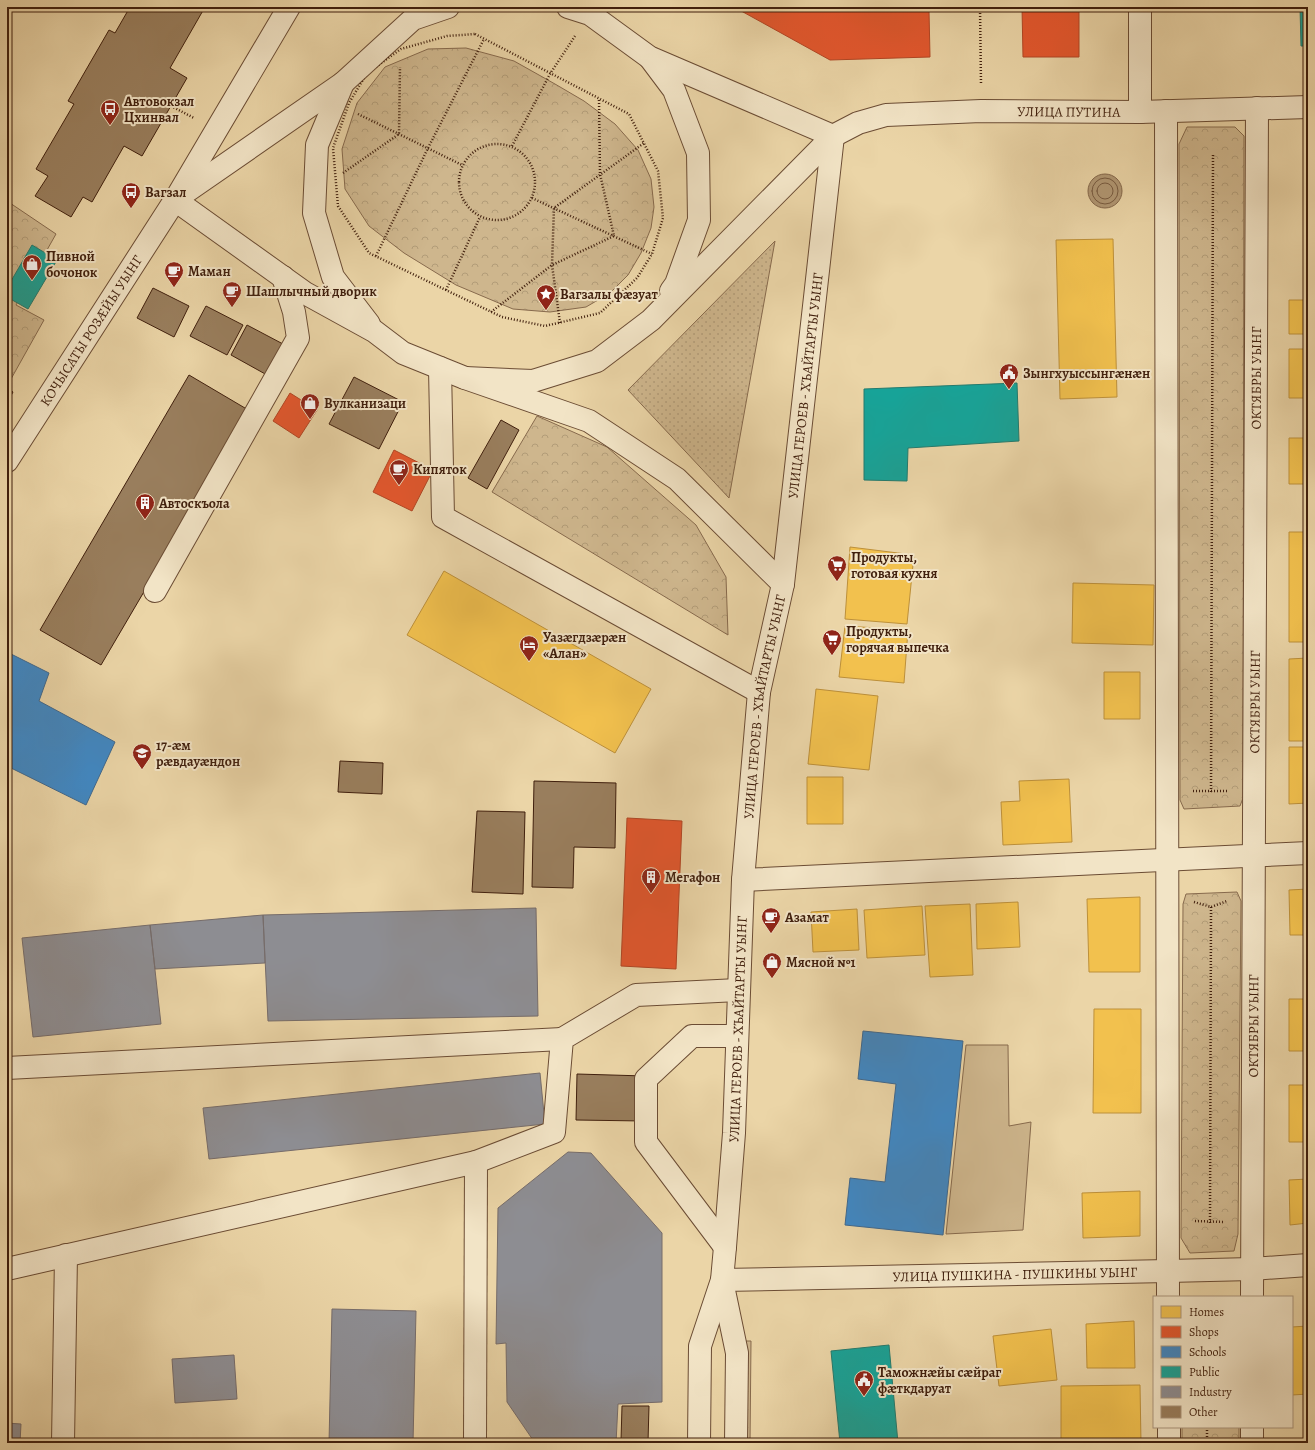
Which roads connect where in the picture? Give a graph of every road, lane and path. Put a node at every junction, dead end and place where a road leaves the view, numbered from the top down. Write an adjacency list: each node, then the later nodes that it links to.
1 (289, 7): 31 (street, КОЧЫСАТЫ РОЗÆЙЫ УЫНГ)
2 (448, 7): 13 (street)
3 (568, 7): 6 (street)
4 (980, 7): 18 (path)
5 (1140, 7): 20 (street)
6 (585, 11): 10 (street); 12 (path)
7 (484, 39): 8 (path); 12 (path); 25 (path)
8 (401, 49): 9 (path); 16 (path)
9 (400, 56)
10 (649, 57): 22 (street); 41 (street)
11 (400, 64): 21 (path)
12 (550, 74): 14 (path); 24 (path)
13 (343, 84): 31 (street); 43 (street)
14 (599, 99): 23 (path); 28 (path)
15 (1308, 107): 17 (street, УЛИЦА ПУТИНА)
16 (347, 108): 21 (path); 29 (path)
17 (1257, 108): 19 (street, УЛИЦА ПУТИНА); 51 (street, ОКТЯБРЫ УЫНГ)
18 (981, 111): 20 (street, УЛИЦА ПУТИНА); 22 (street, УЛИЦА ПУТИНА)
19 (1166, 111): 20 (street, УЛИЦА ПУТИНА); 50 (street)
20 (1140, 112)
21 (399, 134): 25 (path); 29 (path)
22 (833, 136): 41 (street, УЛИЦА ПУТИНА); 47 (street, УЛИЦА ГЕРОЕВ - ХЪАЙТАРТЫ УЫНГ)
23 (644, 143): 28 (path); 35 (path)
24 (512, 146): 27 (path); 30 (path)
25 (428, 148): 27 (path); 36 (path)
26 (1213, 154): 52 (path)
27 (462, 165): 33 (path)
28 (600, 174): 32 (path); 34 (path)
29 (335, 178): 36 (path)
30 (532, 198): 32 (path); 33 (path)
31 (175, 200): 38 (street); 46 (street, КОЧЫСАТЫ РОЗÆЙЫ УЫНГ)
32 (554, 208): 34 (path); 37 (path)
33 (480, 217): 39 (path)
34 (614, 236): 35 (path); 37 (path)
35 (652, 254): 42 (path)
36 (376, 256): 39 (path)
37 (552, 265): 40 (path); 42 (path)
38 (283, 278): 43 (street); 48 (street)
39 (446, 290): 40 (path)
40 (491, 312): 42 (path)
41 (651, 320): 45 (street)
42 (560, 322)
43 (374, 331): 44 (street)
44 (440, 368): 45 (street); 49 (street)
45 (465, 378): 47 (street)
46 (7, 461)
47 (783, 584): 49 (street, УЛИЦА ГЕРОЕВ - ХЪАЙТАРТЫ УЫНГ)
48 (155, 591)
49 (758, 692): 56 (street, УЛИЦА ГЕРОЕВ - ХЪАЙТАРТЫ УЫНГ)
50 (1168, 790): 52 (path); 55 (street)
51 (1253, 791): 52 (path); 54 (street, ОКТЯБРЫ УЫНГ)
52 (1211, 792)
53 (1308, 853): 54 (street)
54 (1253, 856): 55 (street); 57 (street, ОКТЯБРЫ УЫНГ)
55 (1168, 859): 56 (street); 58 (street)
56 (743, 880): 60 (street, УЛИЦА ГЕРОЕВ - ХЪАЙТАРТЫ УЫНГ)
57 (1253, 893): 59 (path); 66 (street, ОКТЯБРЫ УЫНГ)
58 (1168, 894): 59 (path); 65 (street)
59 (1211, 906): 67 (path)
60 (738, 990): 61 (street, УЛИЦА ГЕРОЕВ - ХЪАЙТАРТЫ УЫНГ); 62 (street)
61 (737, 1036): 68 (street, УЛИЦА ГЕРОЕВ - ХЪАЙТАРТЫ УЫНГ); 68 (street)
62 (562, 1039): 63 (street); 64 (street)
63 (7, 1068)
64 (476, 1162): 69 (street); 81 (street)
65 (1168, 1218): 67 (path); 73 (street)
66 (1252, 1220): 67 (path); 72 (street, ОКТЯБРЫ УЫНГ)
67 (1210, 1223)
68 (725, 1247): 74 (street, УЛИЦА ГЕРОЕВ - ХЪАЙТАРТЫ УЫНГ)
69 (66, 1255): 71 (street); 80 (street)
70 (1308, 1265): 72 (street, УЛИЦА ПУШКИНА - ПУШКИНЫ УЫНГ)
71 (7, 1269)
72 (1252, 1269): 73 (street, УЛИЦА ПУШКИНА - ПУШКИНЫ УЫНГ); 76 (street, ОКТЯБРЫ УЫНГ)
73 (1168, 1271): 74 (street, УЛИЦА ПУШКИНА - ПУШКИНЫ УЫНГ); 75 (street)
74 (722, 1280): 82 (street, УЛИЦА ГЕРОЕВ - ХЪАЙТАРТЫ УЫНГ); 83 (street, УЛИЦА ГЕРОЕВ - ХЪАЙТАРТЫ УЫНГ)
75 (1168, 1296)
76 (1252, 1296)
77 (1168, 1428): 84 (street)
78 (1207, 1428): 85 (path)
79 (1252, 1428): 86 (street)
80 (63, 1443)
81 (475, 1443)
82 (699, 1443)
83 (736, 1443)
84 (1168, 1443)
85 (1207, 1443)
86 (1252, 1443)

